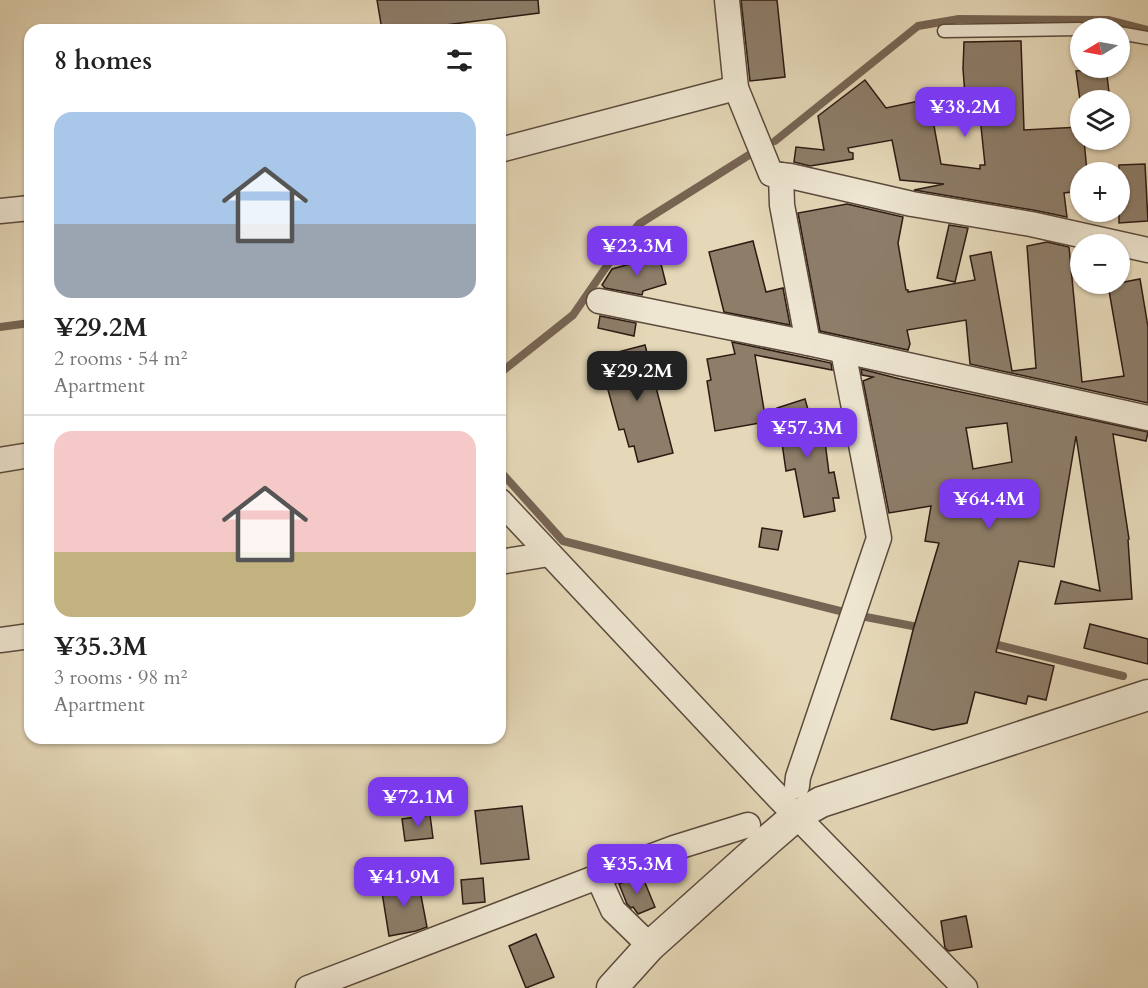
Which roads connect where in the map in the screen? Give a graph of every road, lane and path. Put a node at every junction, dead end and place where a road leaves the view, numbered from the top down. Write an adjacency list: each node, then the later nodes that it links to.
1 (727, 0): 6 (street)
2 (1070, 30): 3 (lane)
3 (944, 31)
4 (1130, 35): 5 (lane)
5 (1148, 38)
6 (736, 88): 7 (street); 8 (street)
7 (506, 148)
8 (781, 175): 11 (street); 13 (street)
9 (24, 209): 10 (street)
10 (0, 211)
11 (1148, 250)
12 (599, 302): 13 (street)
13 (808, 343): 14 (street)
14 (843, 351): 15 (street); 24 (street)
15 (1148, 418)
16 (24, 456): 17 (street)
17 (0, 460)
18 (506, 507): 19 (street)
19 (549, 554): 20 (street); 25 (street)
20 (506, 561)
21 (24, 637): 22 (street)
22 (0, 640)
23 (1148, 695): 25 (street)
24 (797, 786)
25 (796, 816): 28 (street); 31 (street)
26 (748, 825): 27 (street)
27 (598, 877): 28 (street); 29 (street)
28 (650, 946): 30 (street)
29 (308, 988)
30 (612, 988)
31 (965, 988)

